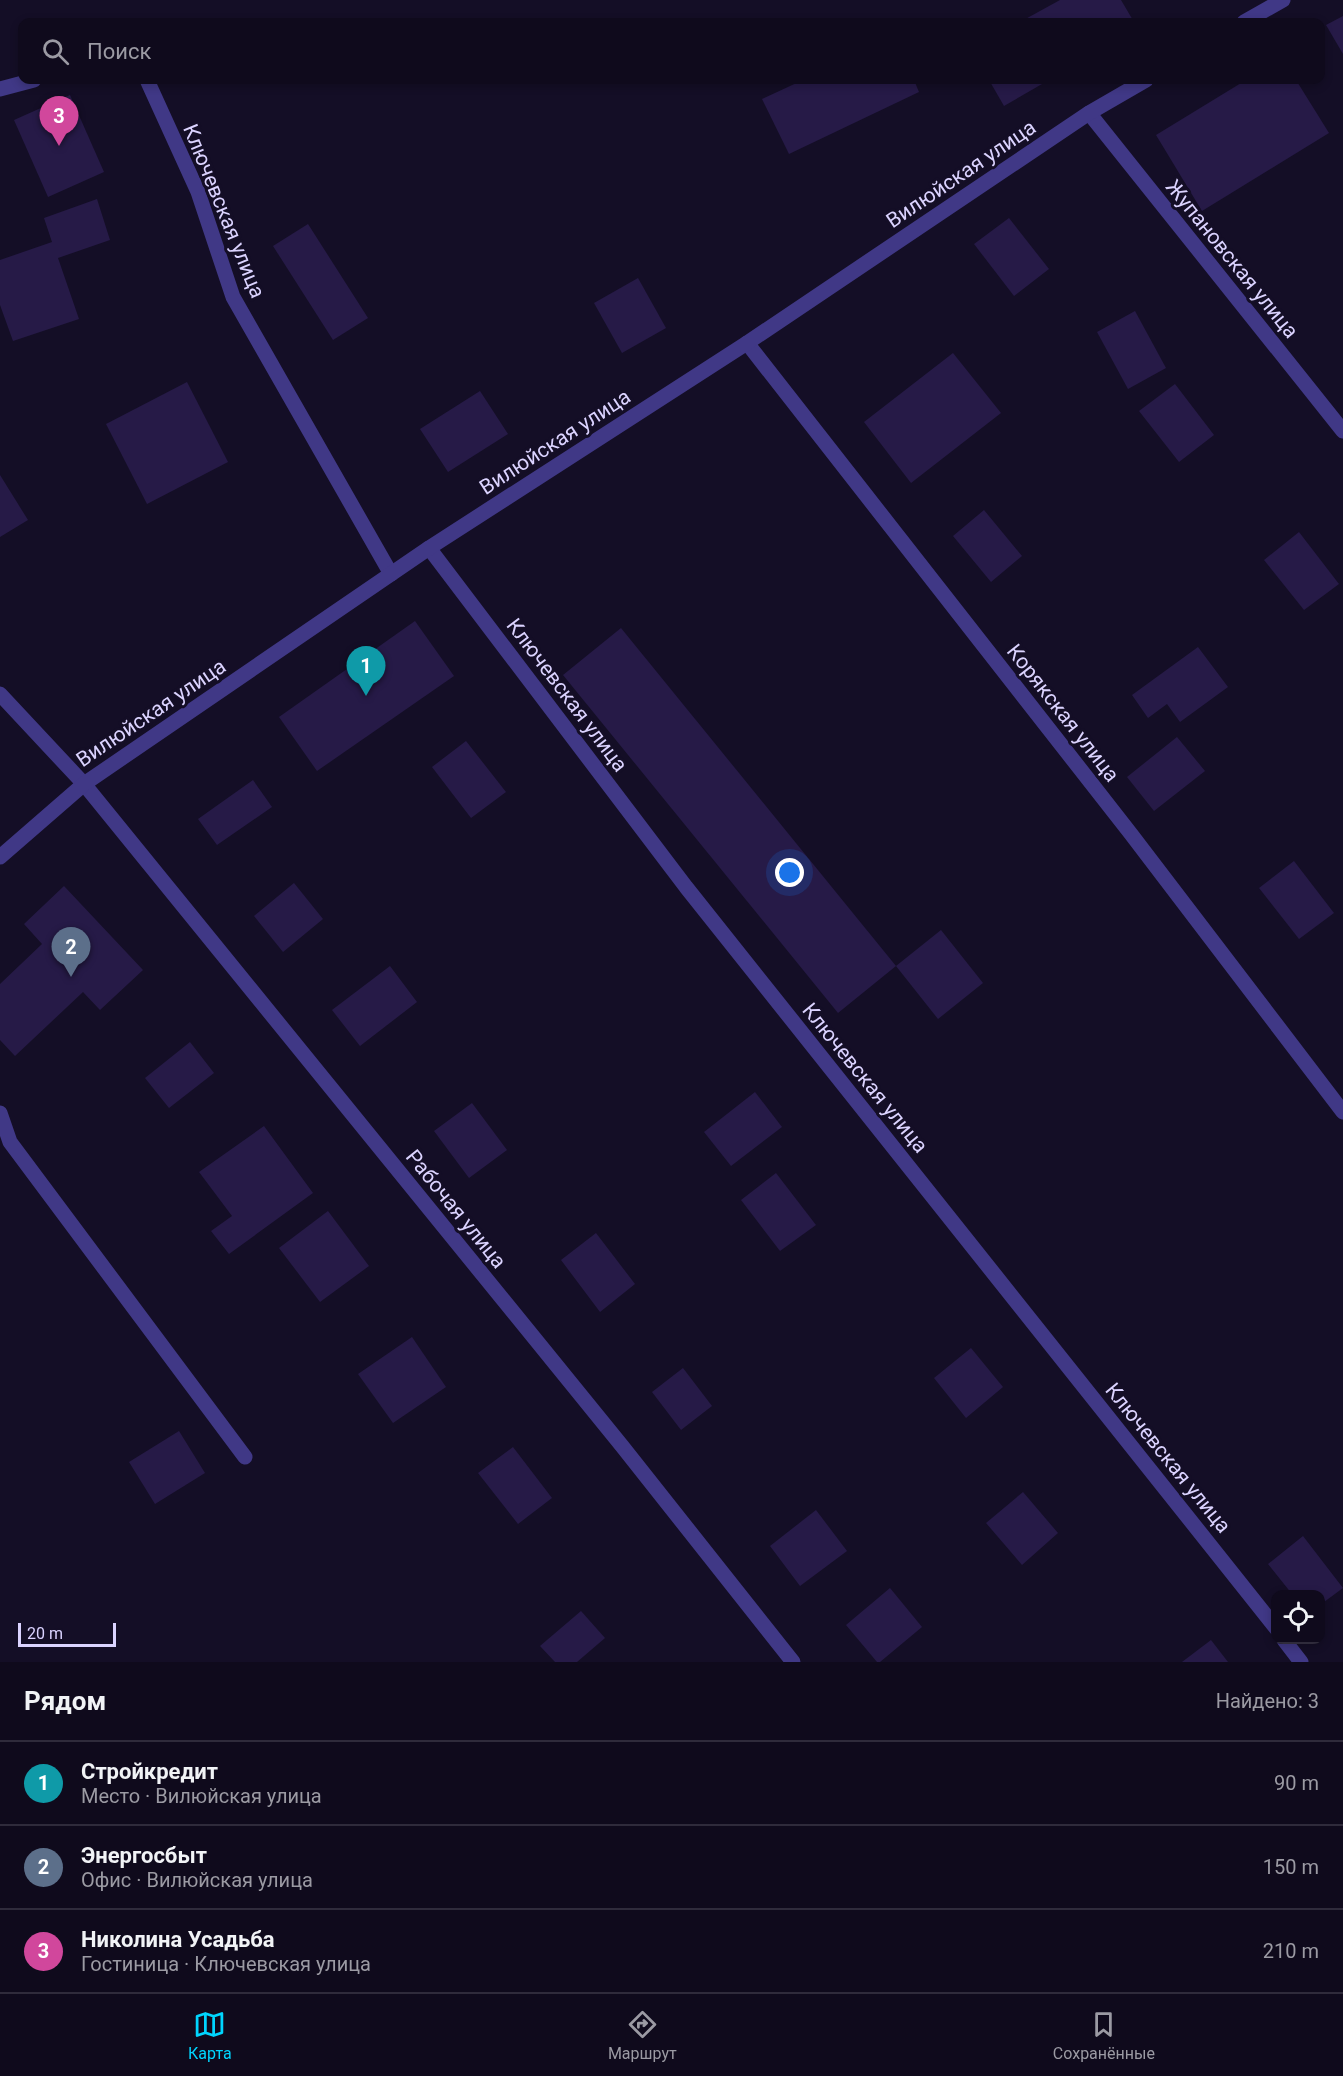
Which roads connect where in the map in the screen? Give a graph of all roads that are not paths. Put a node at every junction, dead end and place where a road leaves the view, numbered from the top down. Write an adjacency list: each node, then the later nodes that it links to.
1 (1283, 0): 2 (street)
2 (1251, 18)
3 (19, 84): 6 (street)
4 (149, 84): 11 (street, Ключевская улица)
5 (1139, 84): 7 (street, Вилюйская улица)
6 (0, 89)
7 (1089, 113): 8 (street, Вилюйская улица); 9 (street, Жупановская улица)
8 (747, 343): 10 (street, Вилюйская улица); 15 (street, Корякская улица)
9 (1343, 430)
10 (429, 548): 11 (street, Вилюйская улица); 18 (street, Ключевская улица)
11 (392, 574): 13 (street, Вилюйская улица)
12 (0, 694): 13 (street, Рабочая улица)
13 (84, 784): 14 (street, Вилюйская улица); 20 (street, Рабочая улица)
14 (0, 857)
15 (1343, 1112)
16 (0, 1113): 17 (street)
17 (245, 1457)
18 (1271, 1623)
19 (1287, 1644): 21 (street)
20 (793, 1662)
21 (1301, 1662)

